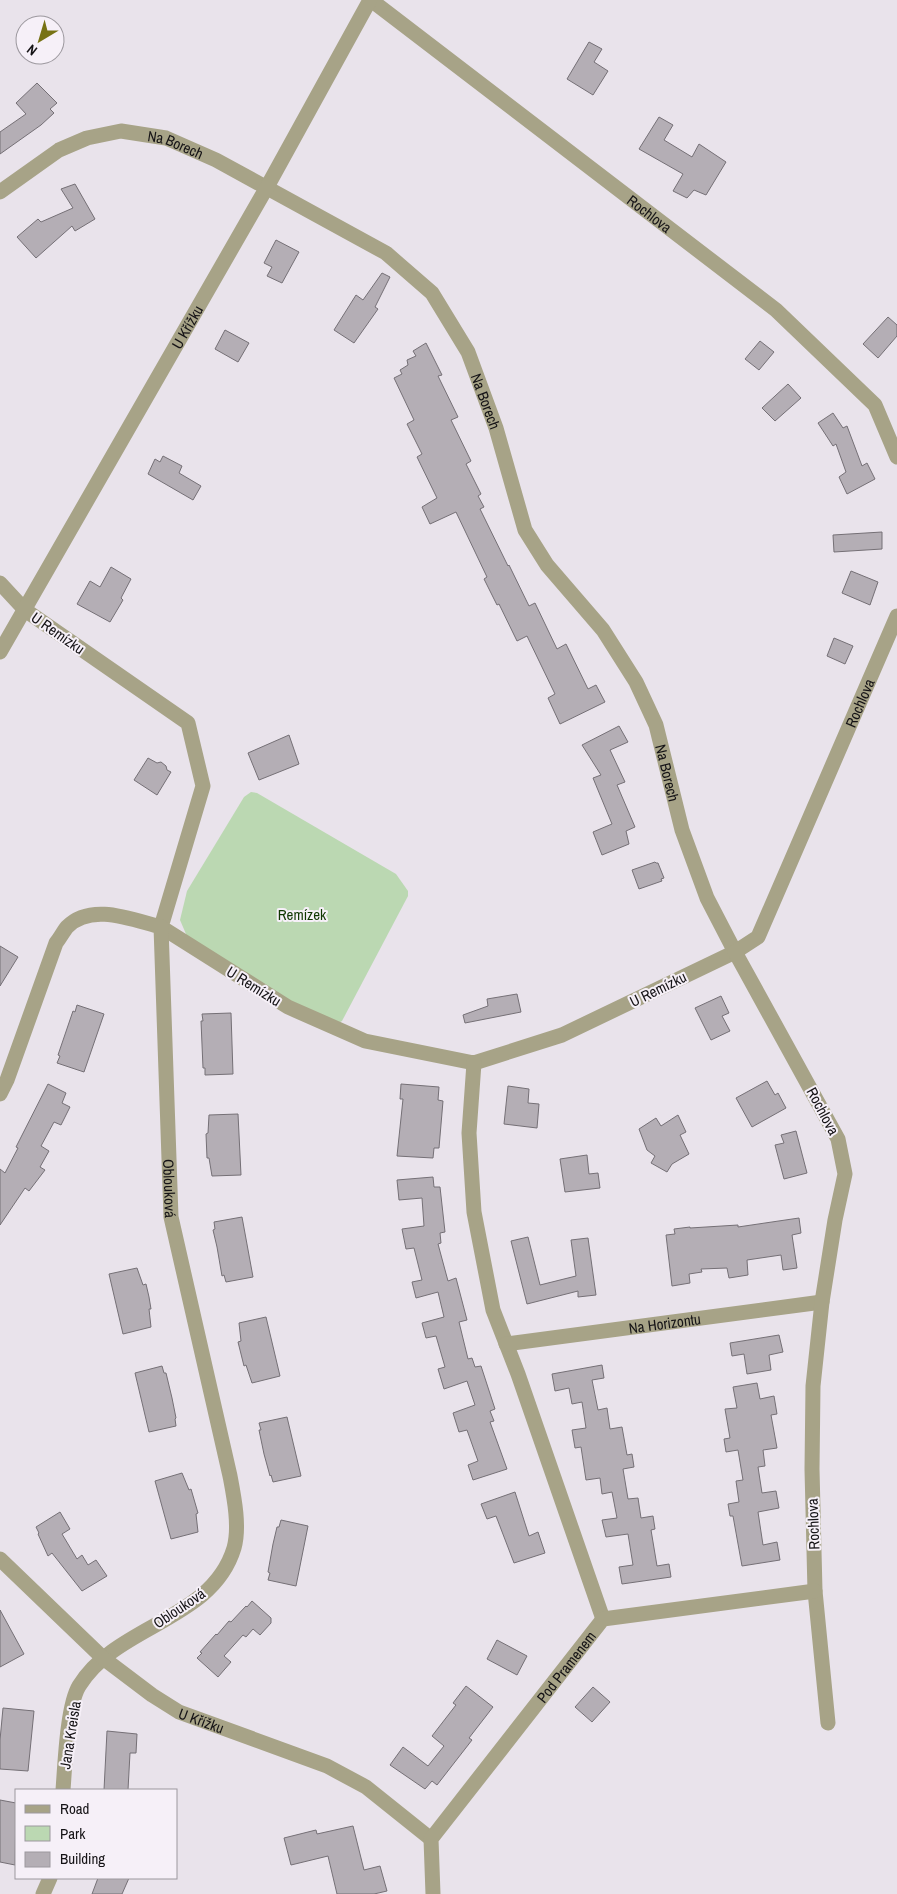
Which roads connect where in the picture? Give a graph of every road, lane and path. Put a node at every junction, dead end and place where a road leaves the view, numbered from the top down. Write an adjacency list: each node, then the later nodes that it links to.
1 (371, 0): 2 (street, U Křížku); 4 (street, Rochlova)
2 (266, 187): 3 (street, Na Borech); 6 (street, U Křížku); 10 (street, Na Borech)
3 (0, 192)
4 (897, 457)
5 (0, 583): 6 (street, U Remízku)
6 (25, 610): 8 (street, U Křížku); 9 (street, U Remízku)
7 (897, 616): 10 (street, Rochlova)
8 (0, 652)
9 (161, 927): 11 (street, U Remízku); 12 (street); 18 (street, Oblouková)
10 (735, 952): 11 (street, U Remízku); 13 (street, Rochlova)
11 (474, 1063): 14 (street)
12 (0, 1094)
13 (822, 1302): 14 (street, Na Horizontu); 16 (street, Rochlova)
14 (506, 1344): 17 (street)
15 (0, 1559): 18 (street, U Křížku)
16 (815, 1591): 17 (street, Pod Pramenem); 19 (street, Rochlova)
17 (602, 1619): 21 (street, Pod Pramenem)
18 (103, 1658): 20 (street, Jana Kreisla); 21 (street, U Křížku)
19 (828, 1723)
20 (63, 1789)
21 (431, 1839): 24 (street)
22 (50, 1879): 23 (street)
23 (43, 1894)
24 (433, 1894)

